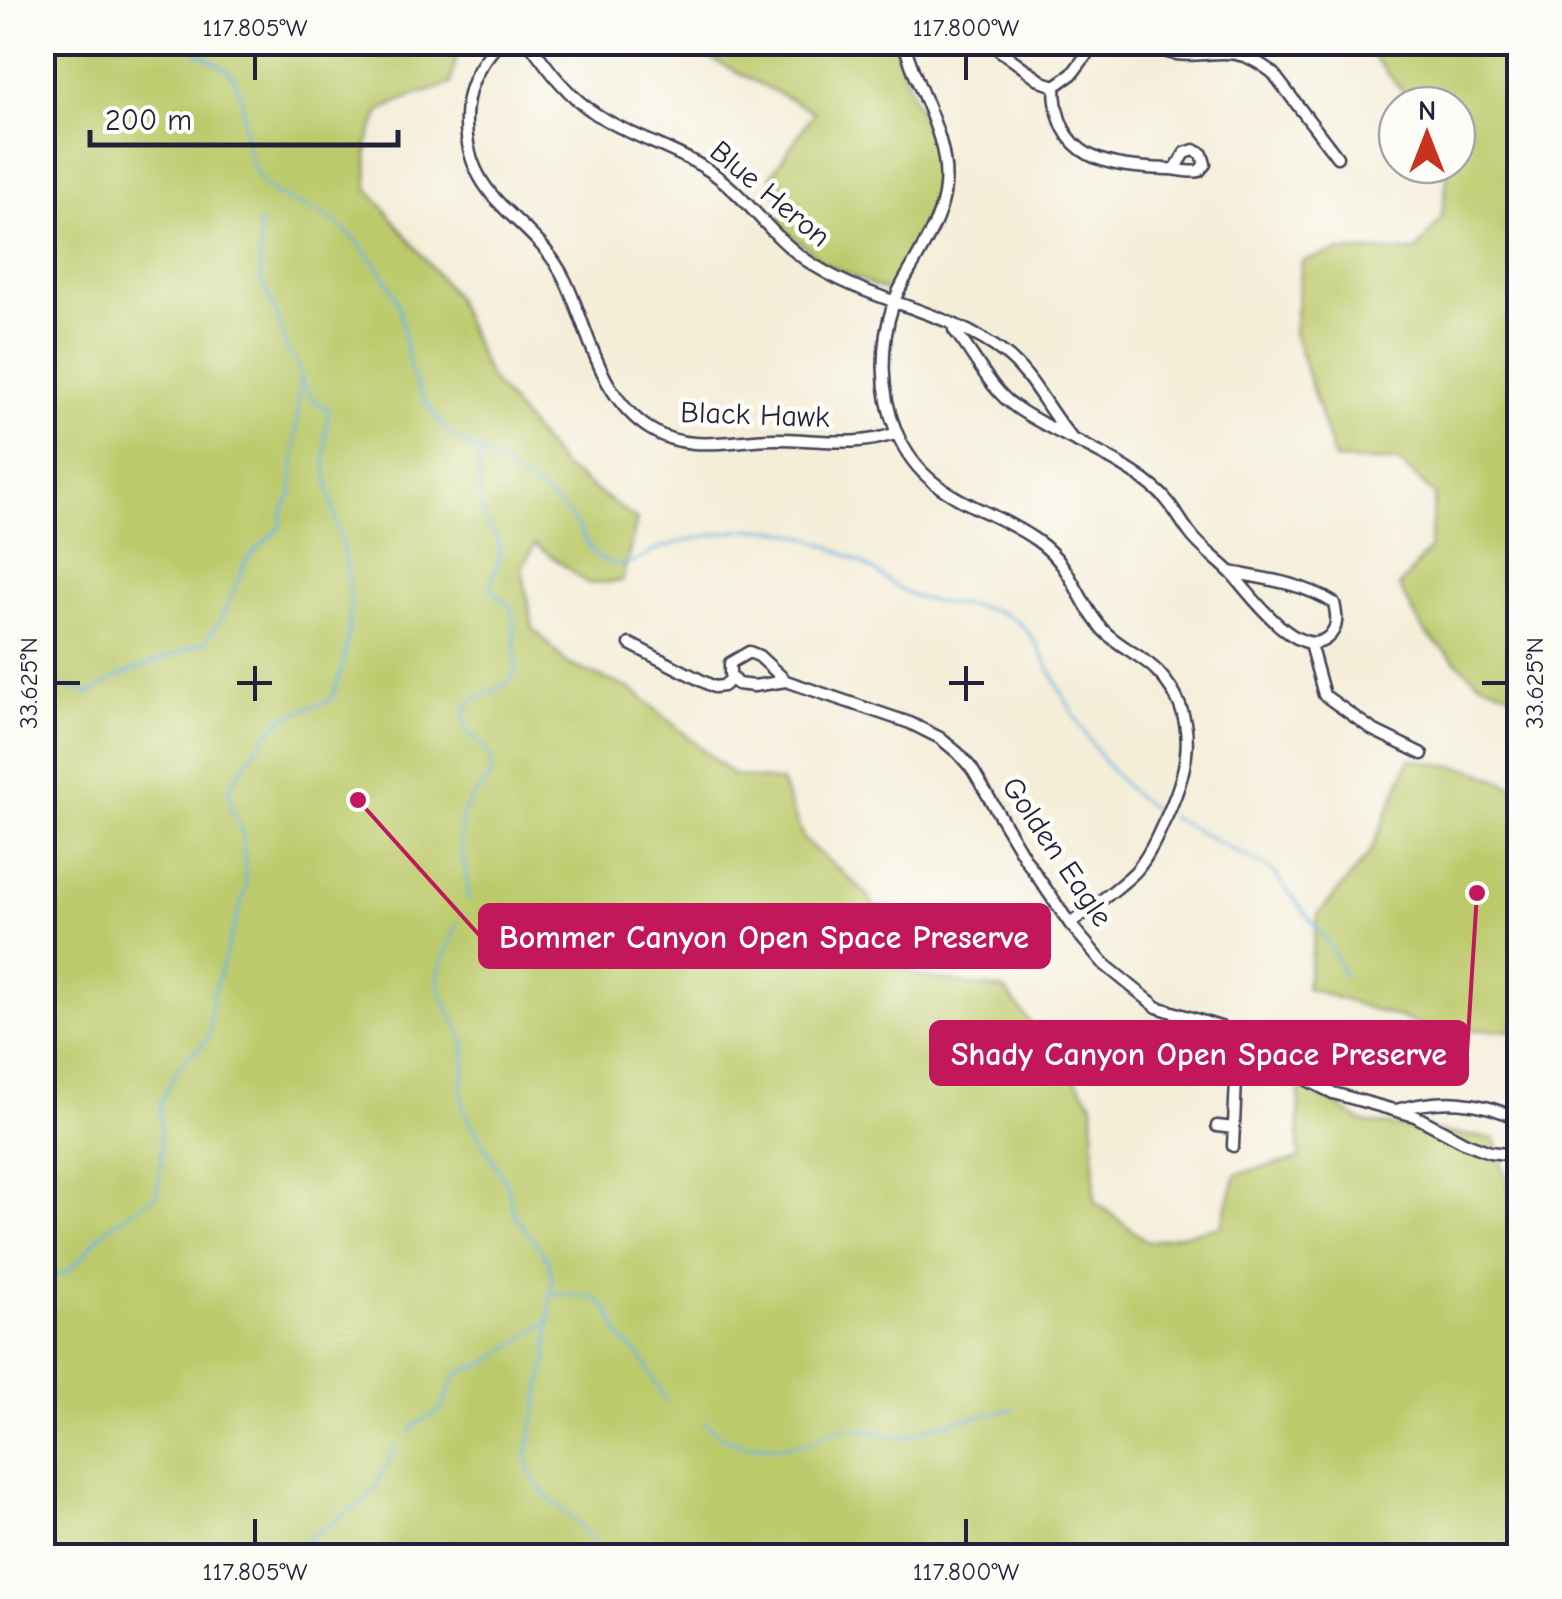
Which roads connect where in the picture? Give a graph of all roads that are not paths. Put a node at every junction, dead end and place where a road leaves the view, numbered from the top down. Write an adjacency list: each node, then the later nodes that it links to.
1 (500, 42): 12 (street, Black Hawk)
2 (528, 42): 10 (street, Blue Heron)
3 (904, 42): 10 (street)
4 (988, 42): 7 (street)
5 (1096, 42): 7 (street)
6 (1150, 42): 8 (street)
7 (1055, 86): 9 (street)
8 (1337, 156)
9 (1174, 169)
10 (893, 303): 11 (street, Blue Heron); 12 (street)
11 (949, 325): 13 (street, Blue Heron); 13 (street, Blue Heron)
12 (897, 433): 20 (street)
13 (1070, 436): 14 (street, Blue Heron)
14 (1230, 572): 16 (street, Blue Heron); 16 (street)
15 (630, 644): 17 (street)
16 (1310, 644): 19 (street)
17 (733, 678): 18 (street, Golden Eagle); 18 (street, Golden Eagle)
18 (786, 681): 20 (street, Golden Eagle)
19 (1422, 754)
20 (1070, 924): 21 (street, Golden Eagle)
21 (1254, 1040): 22 (street, Golden Eagle); 25 (street)
22 (1391, 1112): 23 (street); 27 (street, Golden Eagle)
23 (1520, 1120)
24 (1217, 1126): 25 (street)
25 (1234, 1128): 26 (street)
26 (1232, 1146)
27 (1517, 1154)

